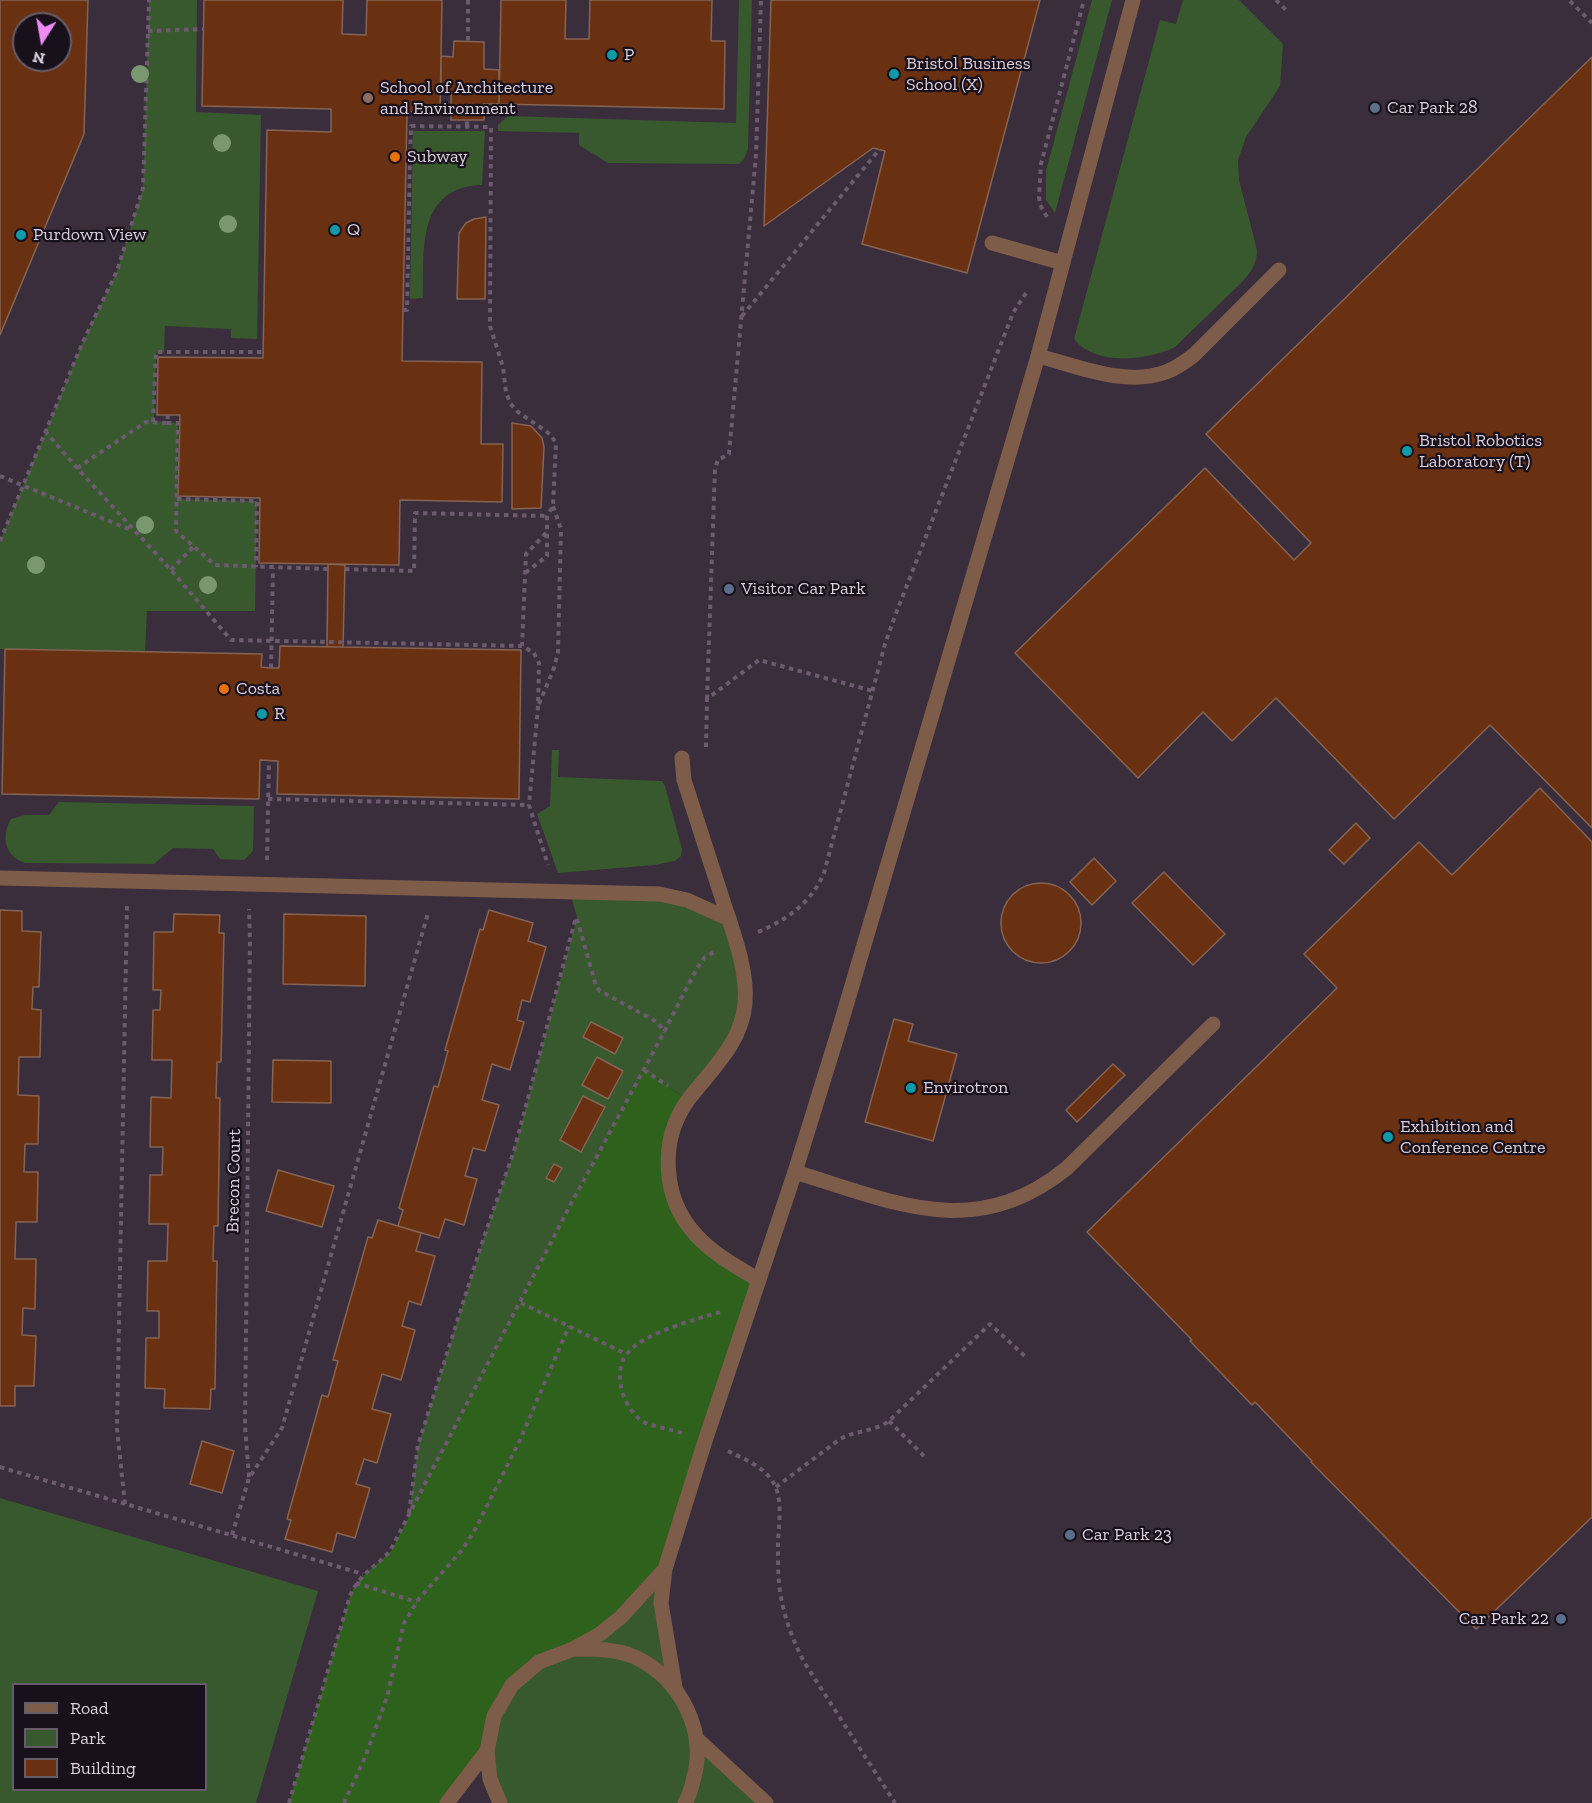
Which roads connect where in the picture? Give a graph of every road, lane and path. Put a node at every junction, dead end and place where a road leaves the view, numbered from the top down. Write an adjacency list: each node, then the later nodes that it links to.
1 (149, 0): 11 (path)
2 (468, 0): 12 (path)
3 (761, 0): 21 (path)
4 (1084, 0): 17 (path)
5 (1133, 0): 18 (street)
6 (1276, 0): 8 (path)
7 (1570, 1): 9 (path)
8 (1288, 12)
9 (1592, 23)
10 (204, 29): 11 (path)
11 (147, 31): 27 (path)
12 (468, 41)
13 (467, 120): 14 (path)
14 (467, 126): 20 (path); 32 (path)
15 (879, 150): 21 (path)
16 (992, 243): 17 (street)
17 (1043, 257): 18 (street); 47 (path)
18 (1063, 263): 23 (street)
19 (1279, 270): 23 (street)
20 (403, 310)
21 (742, 317): 48 (path)
22 (263, 352): 25 (path)
23 (1038, 356): 68 (street)
24 (168, 415): 26 (path)
25 (153, 422): 26 (path); 28 (path)
26 (168, 423): 31 (path)
27 (45, 431): 28 (path); 30 (path)
28 (77, 468): 34 (path)
29 (0, 476): 30 (path)
30 (24, 486): 34 (path); 36 (path)
31 (177, 499): 37 (path); 38 (path)
32 (553, 506): 33 (path); 49 (path)
33 (547, 516): 35 (path); 42 (path)
34 (135, 531): 41 (path)
35 (547, 533): 43 (path); 43 (path)
36 (0, 542)
37 (194, 546): 38 (path); 41 (path)
38 (255, 567): 39 (path)
39 (273, 568): 40 (path); 44 (path)
40 (328, 569)
41 (171, 570): 44 (path)
42 (345, 570)
43 (525, 573): 45 (path)
44 (271, 642): 45 (path); 46 (path)
45 (522, 646): 49 (path)
46 (271, 668)
47 (873, 691): 48 (path); 64 (path)
48 (707, 699): 50 (path)
49 (538, 707): 54 (path)
50 (706, 749)
51 (682, 758): 62 (street)
52 (269, 761): 53 (path)
53 (268, 799): 54 (path); 58 (path)
54 (529, 805): 60 (path)
55 (0, 878): 56 (street)
56 (127, 881): 57 (street); 81 (path)
57 (249, 884): 58 (street); 79 (path, Brecon Court)
58 (267, 884): 59 (street)
59 (434, 889): 60 (street); 79 (path)
60 (564, 892): 61 (path); 62 (street)
61 (577, 916): 67 (path); 82 (path)
62 (729, 919): 65 (street)
63 (758, 922): 64 (path)
64 (759, 931): 65 (path)
65 (736, 942): 67 (path); 69 (street)
66 (1214, 1024): 68 (street)
67 (663, 1034): 70 (path)
68 (795, 1172): 69 (street)
69 (759, 1280): 71 (street)
70 (521, 1303): 72 (path); 82 (path)
71 (750, 1304): 73 (path); 76 (street)
72 (569, 1326): 73 (path); 87 (path)
73 (626, 1354): 76 (path)
74 (1028, 1359): 75 (path)
75 (889, 1421): 77 (path); 80 (path)
76 (705, 1441): 80 (path); 84 (street)
77 (926, 1458)
78 (0, 1467): 81 (path)
79 (249, 1478): 83 (path)
80 (776, 1487): 98 (path)
81 (125, 1504): 83 (path)
82 (409, 1516): 85 (path)
83 (232, 1535): 85 (path)
84 (665, 1569): 88 (street); 89 (street)
85 (363, 1574): 86 (path)
86 (356, 1583): 87 (path); 92 (path)
87 (417, 1602): 93 (path)
88 (573, 1649): 89 (street); 91 (street)
89 (675, 1687): 90 (street)
90 (697, 1739): 96 (street); 97 (street)
91 (487, 1751): 94 (street); 95 (street)
92 (289, 1803)
93 (344, 1803)
94 (447, 1803)
95 (500, 1803)
96 (685, 1803)
97 (766, 1803)
98 (895, 1803)

